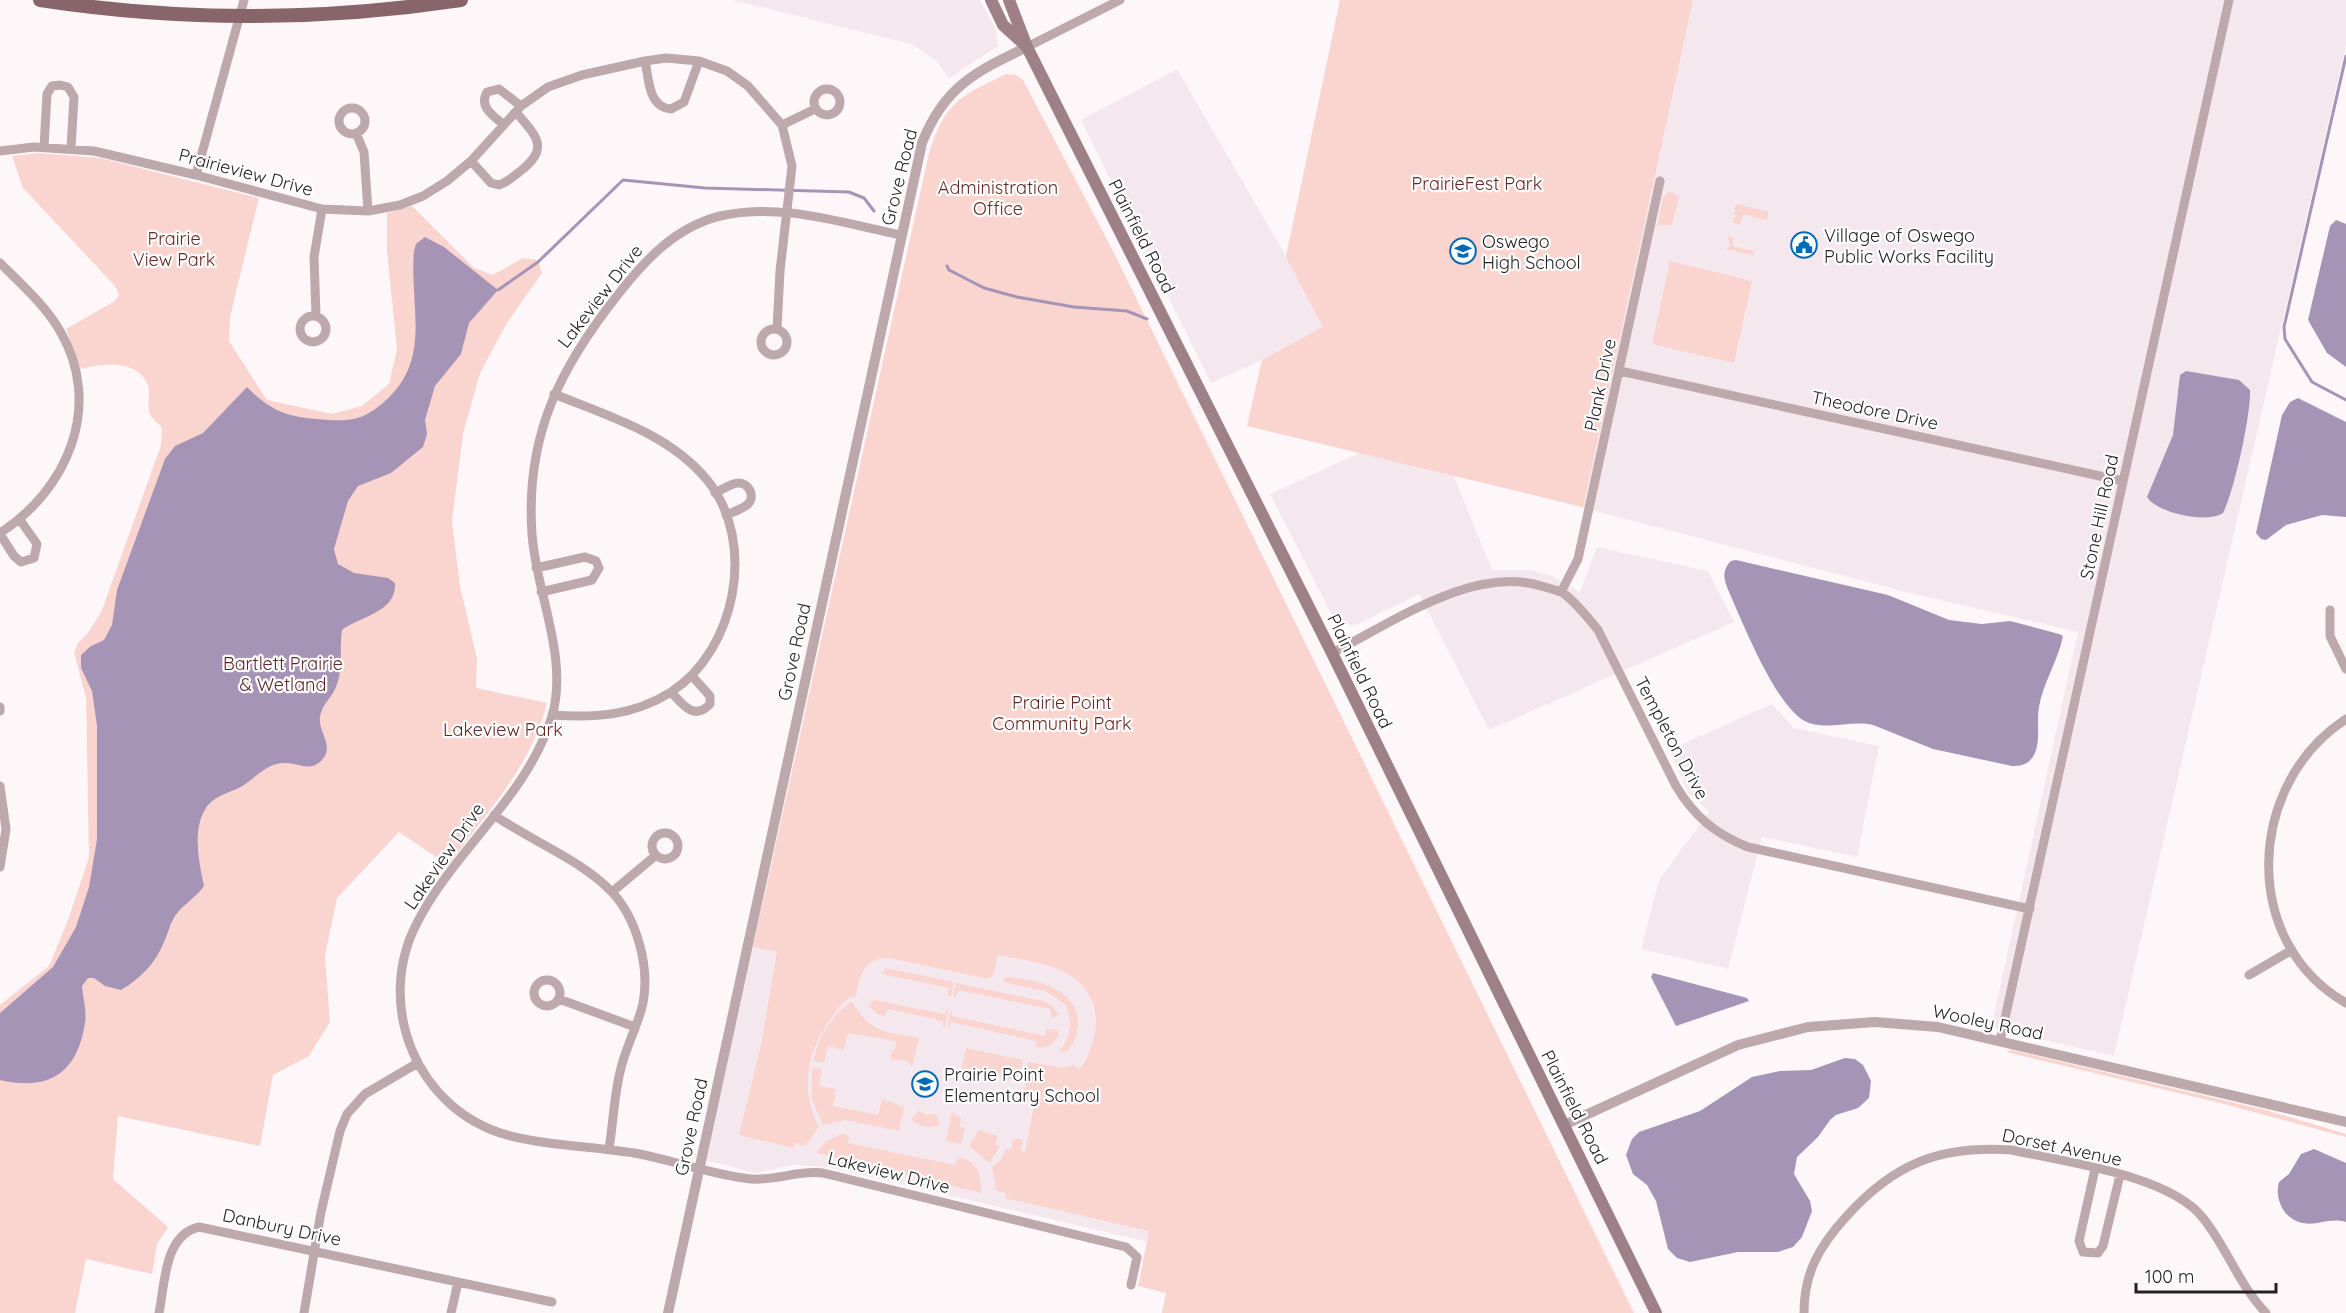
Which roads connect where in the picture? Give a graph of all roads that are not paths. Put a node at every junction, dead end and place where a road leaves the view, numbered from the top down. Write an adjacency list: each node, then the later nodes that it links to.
1 (40, 0): 8 (main road)
2 (244, 0): 8 (street)
3 (461, 0): 8 (main road)
4 (991, 0): 9 (main road, Plainfield Road)
5 (1009, 0): 9 (main road, Plainfield Road)
6 (1120, 0): 9 (street)
7 (2229, 0): 32 (street, Stone Hill Road)
8 (240, 16): 21 (street)
9 (1027, 47): 26 (street, Grove Road); 41 (main road, Plainfield Road)
10 (645, 61): 11 (street, Prairieview Drive); 11 (street); 12 (street, Prairieview Drive)
11 (699, 61): 15 (street, Prairieview Drive)
12 (519, 109): 14 (street, Prairieview Drive); 14 (street); 20 (street)
13 (815, 109): 15 (street)
14 (504, 125): 20 (street, Prairieview Drive)
15 (782, 125): 25 (street, Prairieview Drive)
16 (356, 133): 24 (street)
17 (44, 147): 18 (street, Prairieview Drive); 18 (street); 19 (street, Prairieview Drive)
18 (71, 148): 21 (street, Prairieview Drive)
19 (0, 151)
20 (471, 161): 24 (street, Prairieview Drive)
21 (196, 175): 23 (street, Prairieview Drive)
22 (1660, 181): 30 (street, Plank Drive)
23 (322, 209): 24 (street, Prairieview Drive); 28 (street)
24 (368, 211)
25 (788, 211): 26 (street, Lakeview Drive); 29 (street, Prairieview Drive); 31 (street, Lakeview Drive)
26 (901, 236): 63 (street, Grove Road)
27 (0, 263): 35 (street)
28 (316, 315)
29 (777, 329)
30 (1620, 371): 32 (street, Theodore Drive); 39 (street, Plank Drive)
31 (554, 394): 33 (street); 37 (street, Lakeview Drive)
32 (2123, 481): 52 (street, Stone Hill Road)
33 (716, 493): 34 (street); 34 (street)
34 (726, 515): 43 (street)
35 (20, 520): 36 (street); 36 (street)
36 (0, 534)
37 (536, 568): 38 (street, Lakeview Drive); 38 (street)
38 (541, 592): 45 (street, Lakeview Drive)
39 (1561, 592): 41 (street, Templeton Drive); 52 (street, Templeton Drive)
40 (2330, 610): 42 (street)
41 (1332, 653): 61 (main road, Plainfield Road)
42 (2346, 669)
43 (692, 676): 44 (street); 44 (street)
44 (671, 692): 45 (street)
45 (552, 716): 48 (street, Lakeview Drive)
46 (2346, 719): 53 (street)
47 (0, 786): 50 (street)
48 (494, 815): 51 (street); 59 (street, Lakeview Drive)
49 (655, 856): 51 (street)
50 (0, 867)
51 (612, 892): 57 (street)
52 (2030, 909): 58 (street, Stone Hill Road)
53 (2292, 950): 54 (street); 56 (street)
54 (2249, 975)
55 (559, 999): 57 (street)
56 (2346, 1003)
57 (635, 1027): 62 (street)
58 (2000, 1041): 60 (street, Wooley Road); 61 (street, Wooley Road)
59 (416, 1064): 62 (street, Lakeview Drive); 66 (street)
60 (2346, 1122)
61 (1564, 1125): 74 (main road, Plainfield Road)
62 (609, 1149): 63 (street, Lakeview Drive)
63 (699, 1167): 68 (street, Lakeview Drive); 73 (street, Grove Road)
64 (2095, 1169): 65 (street, Dorset Avenue); 65 (street); 75 (street, Dorset Avenue)
65 (2120, 1175): 76 (street, Dorset Avenue)
66 (314, 1250): 67 (street, Danbury Drive); 70 (street, Danbury Drive); 71 (street)
67 (458, 1282): 69 (street, Danbury Drive); 72 (street)
68 (1131, 1285)
69 (552, 1302)
70 (159, 1313)
71 (304, 1313)
72 (451, 1313)
73 (668, 1313)
74 (1656, 1313)
75 (1804, 1313)
76 (2266, 1313)

